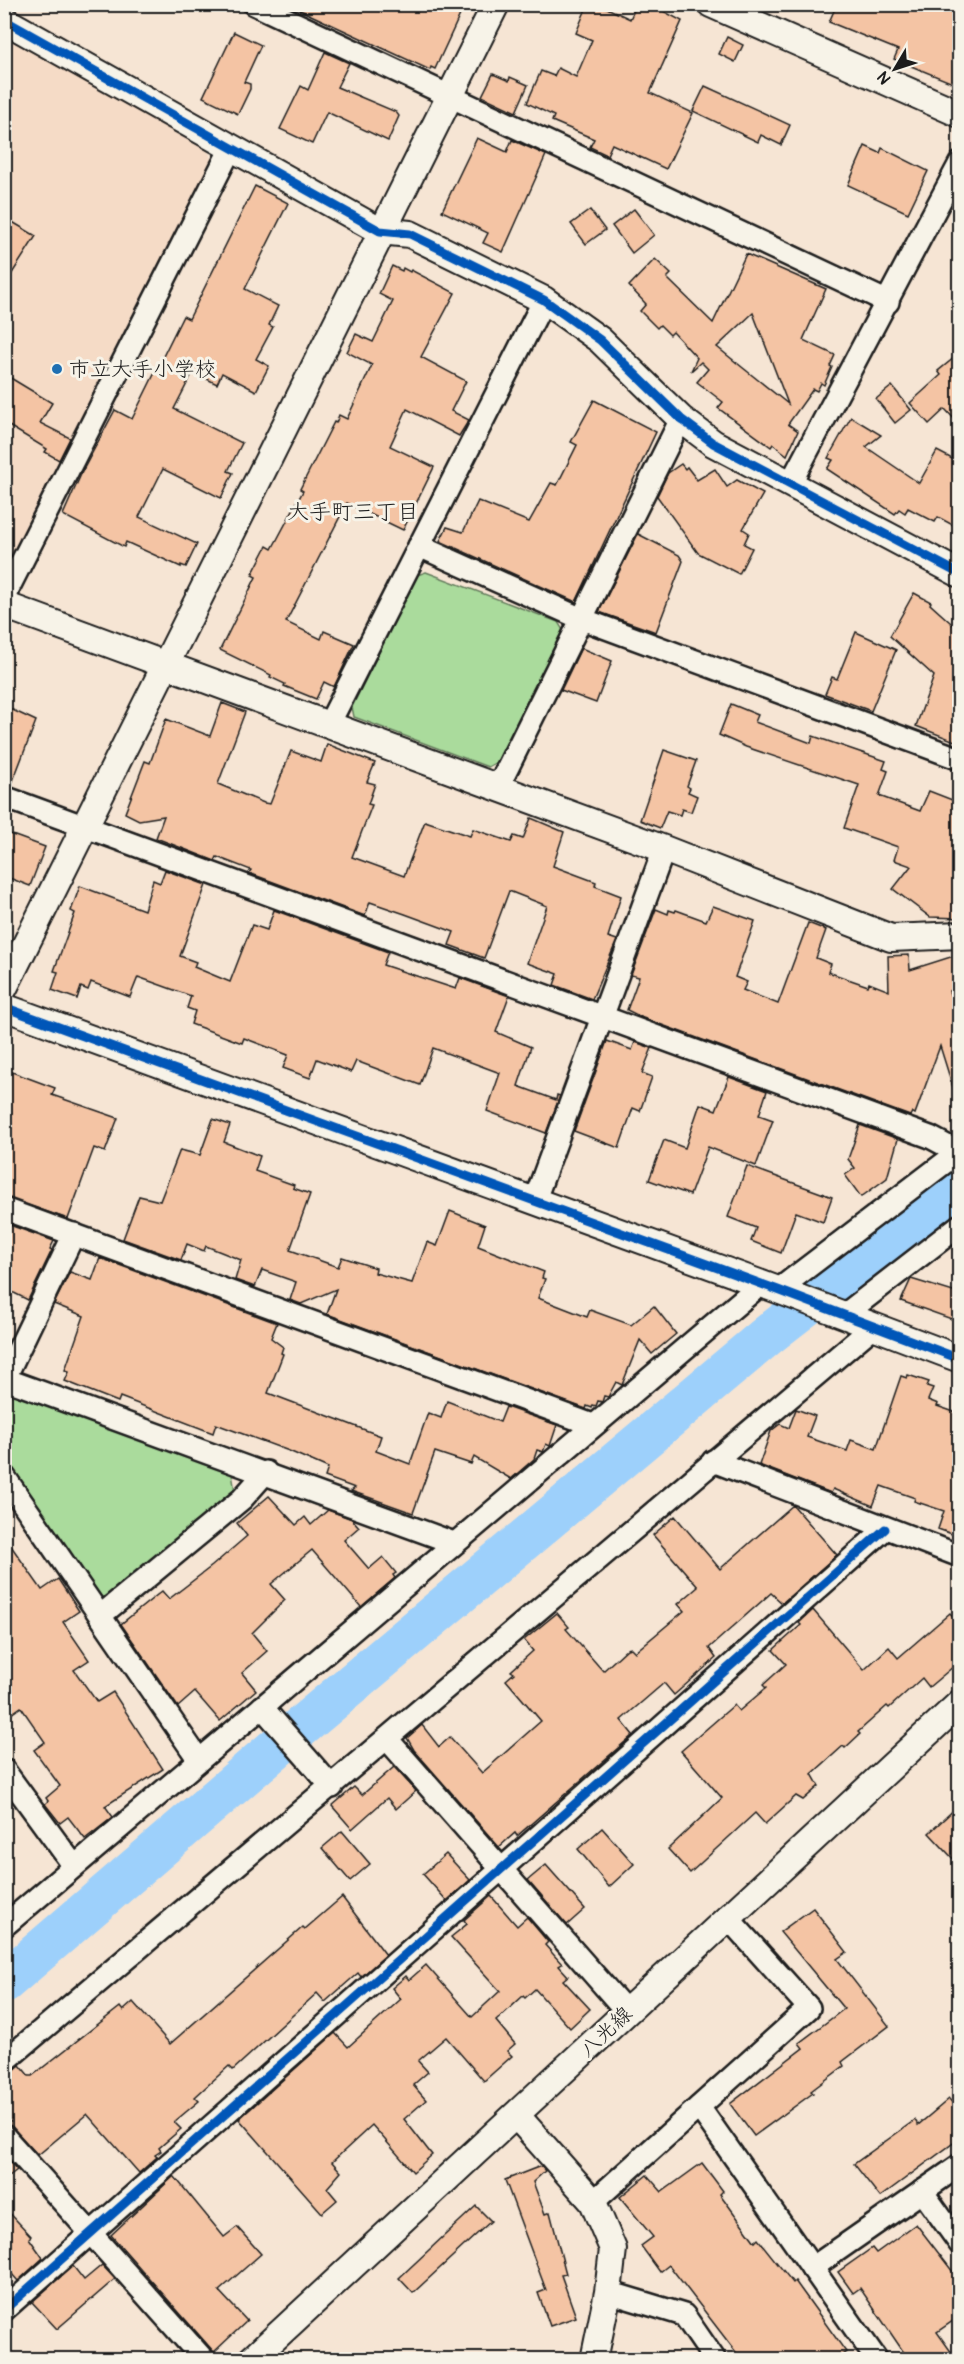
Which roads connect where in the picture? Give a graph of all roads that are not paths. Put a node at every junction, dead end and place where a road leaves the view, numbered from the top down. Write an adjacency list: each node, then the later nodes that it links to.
1 (254, 4): 5 (street)
2 (496, 4): 5 (street)
3 (711, 4): 6 (street)
4 (4, 20): 7 (street)
5 (451, 96): 9 (street); 11 (street)
6 (960, 114)
7 (231, 148): 9 (street); 16 (street)
8 (960, 163): 11 (street)
9 (380, 231): 10 (street); 19 (street)
10 (544, 300): 12 (street); 14 (street)
11 (888, 302): 13 (street)
12 (681, 419): 13 (street); 18 (street)
13 (790, 484): 15 (street)
14 (418, 546): 18 (street); 20 (street)
15 (960, 574)
16 (4, 597)
17 (4, 605): 19 (street)
18 (582, 619): 21 (street); 22 (street)
19 (165, 665): 20 (street); 24 (street)
20 (328, 726): 22 (street)
21 (960, 759)
22 (498, 787): 25 (street)
23 (4, 797): 24 (street)
24 (85, 826): 27 (street); 29 (street)
25 (664, 849): 26 (street); 29 (street)
26 (960, 935)
27 (4, 988)
28 (4, 1007): 31 (street)
29 (603, 1016): 30 (street); 31 (street)
30 (959, 1151): 35 (street)
31 (534, 1202): 35 (street)
32 (4, 1209): 34 (street)
33 (960, 1225): 36 (street)
34 (74, 1234): 39 (street); 40 (street)
35 (769, 1287): 36 (street); 40 (street)
36 (844, 1315): 37 (street)
37 (874, 1326): 38 (street); 41 (street)
38 (960, 1359)
39 (5, 1379): 42 (street)
40 (593, 1425): 45 (street)
41 (713, 1461): 44 (street); 50 (street)
42 (266, 1472): 45 (street); 47 (street)
43 (4, 1476): 47 (street)
44 (885, 1528): 46 (street); 55 (street)
45 (454, 1543): 49 (street)
46 (960, 1556)
47 (100, 1616): 51 (street)
48 (960, 1703): 56 (street, 八光線)
49 (266, 1711): 51 (street); 53 (street)
50 (388, 1740): 53 (street); 55 (street)
51 (199, 1760): 54 (street)
52 (4, 1770): 54 (street)
53 (327, 1781): 59 (street)
54 (74, 1866): 57 (street)
55 (502, 1870): 58 (street); 66 (street)
56 (729, 1919): 58 (street, 八光線); 60 (street)
57 (4, 1926)
58 (627, 2012): 61 (street, 八光線)
59 (4, 2062)
60 (699, 2107): 65 (street); 68 (street)
61 (516, 2115): 65 (street); 72 (street, 八光線)
62 (4, 2136): 66 (street)
63 (960, 2165): 64 (street)
64 (922, 2191): 67 (street); 68 (street)
65 (593, 2202): 69 (street)
66 (91, 2234): 70 (street); 71 (street)
67 (960, 2244)
68 (812, 2268): 75 (street)
69 (608, 2292): 73 (street); 74 (street)
70 (4, 2310)
71 (204, 2360)
72 (251, 2360)
73 (594, 2360)
74 (715, 2360)
75 (877, 2360)

